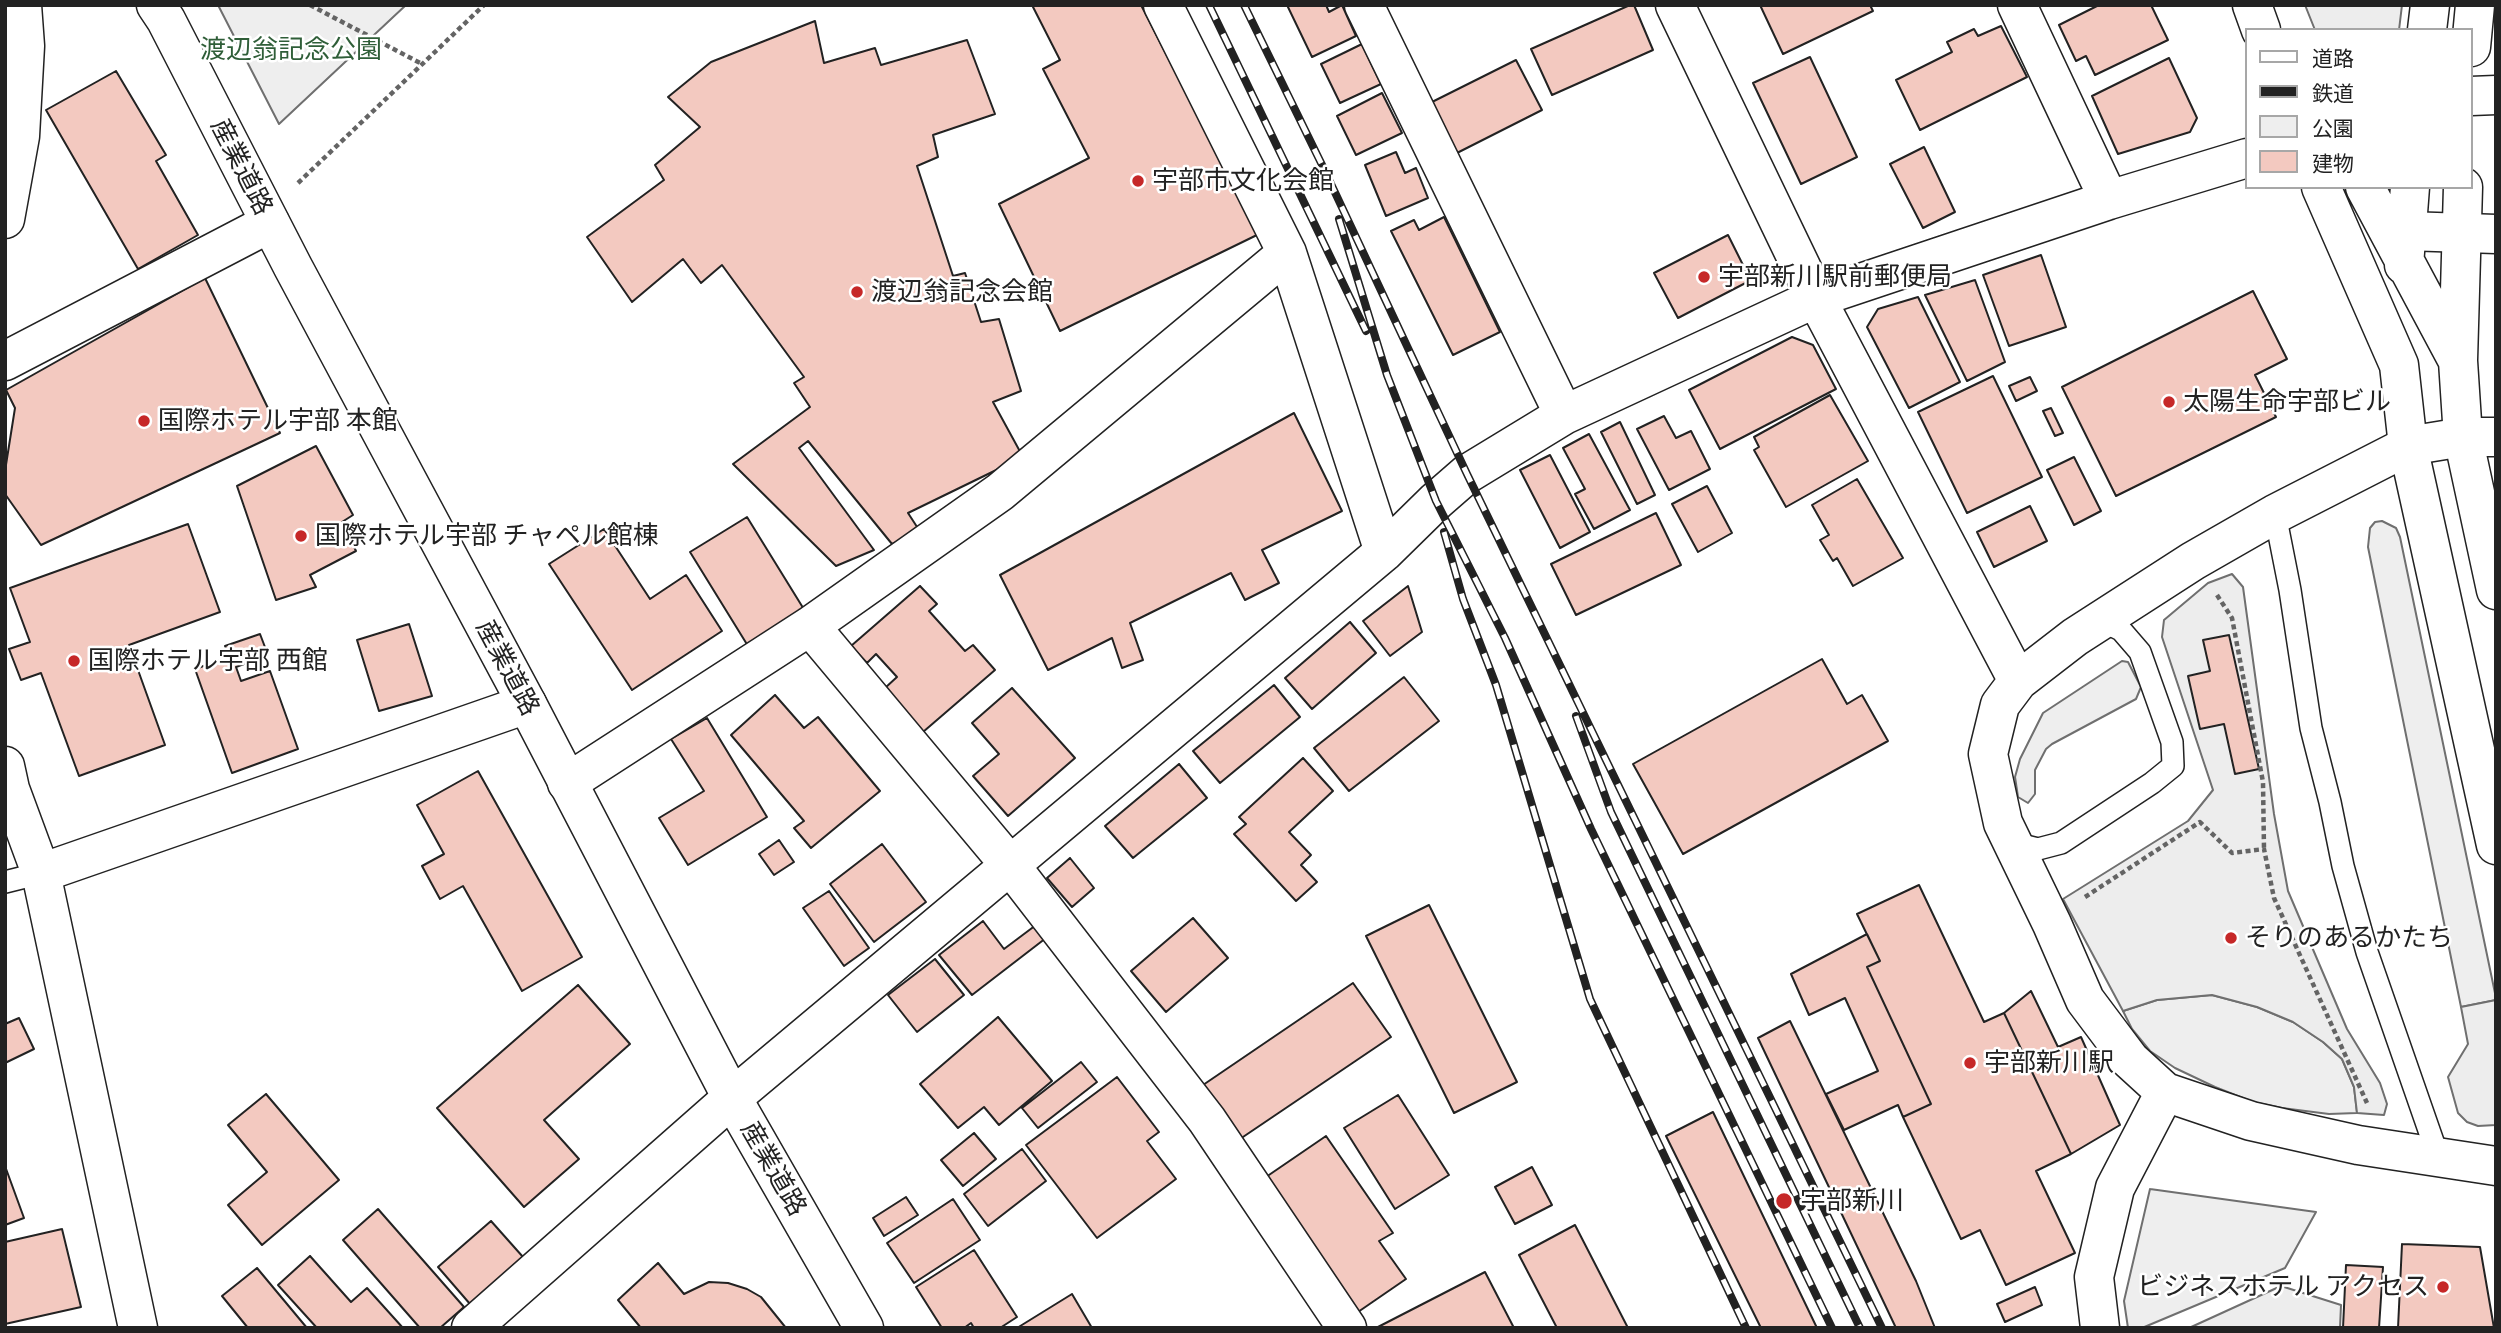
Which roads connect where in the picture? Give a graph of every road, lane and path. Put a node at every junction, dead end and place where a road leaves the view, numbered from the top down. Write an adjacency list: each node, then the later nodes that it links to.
1 (22, 5): 23 (street)
2 (156, 5): 24 (street, 産業道路)
3 (310, 5): 13 (path)
4 (484, 5): 13 (path)
5 (1163, 5): 27 (street)
6 (1364, 5): 32 (street)
7 (1675, 5): 28 (street)
8 (2017, 5): 22 (street)
9 (2430, 5): 11 (street)
10 (2475, 5): 12 (street)
11 (2427, 28)
12 (2473, 28)
13 (422, 64): 17 (path)
14 (2496, 95): 15 (street)
15 (2473, 96)
16 (2246, 158): 22 (street)
17 (298, 183)
18 (2321, 189): 31 (street)
19 (2366, 189): 26 (street)
20 (2410, 189): 26 (street)
21 (2464, 189): 25 (street)
22 (2109, 200): 28 (street)
23 (5, 219)
24 (270, 223): 29 (street); 42 (street, 産業道路)
25 (2478, 233): 26 (street); 30 (street)
26 (2405, 247): 30 (street); 31 (street)
27 (1287, 253): 36 (street); 40 (street)
28 (1816, 298): 32 (street); 41 (street)
29 (5, 361)
30 (2458, 361): 33 (street)
31 (2399, 365): 34 (street)
32 (1564, 415): 36 (street)
33 (2479, 437): 34 (street); 37 (street)
34 (2408, 446): 35 (street); 46 (street)
35 (2275, 514): 39 (street); 54 (lane)
36 (1384, 552): 48 (street)
37 (2496, 590)
38 (2214, 592): 47 (path)
39 (2101, 620): 41 (street); 45 (lane)
40 (810, 626): 44 (street); 48 (street)
41 (2018, 681): 45 (street)
42 (527, 704): 44 (street, 産業道路); 49 (street)
43 (5, 766): 49 (street)
44 (567, 783): 52 (street, 産業道路)
45 (2013, 843): 51 (street)
46 (2496, 845)
47 (2263, 849): 50 (path); 53 (path)
48 (1010, 865): 52 (street); 59 (street)
49 (23, 878): 56 (street)
50 (2078, 901)
51 (2165, 1092): 54 (street); 60 (street)
52 (732, 1098): 57 (street); 58 (street, 産業道路)
53 (2368, 1107)
54 (2438, 1156): 55 (street)
55 (2496, 1166)
56 (138, 1328)
57 (471, 1328)
58 (864, 1328)
59 (1347, 1328)
60 (2100, 1328)

